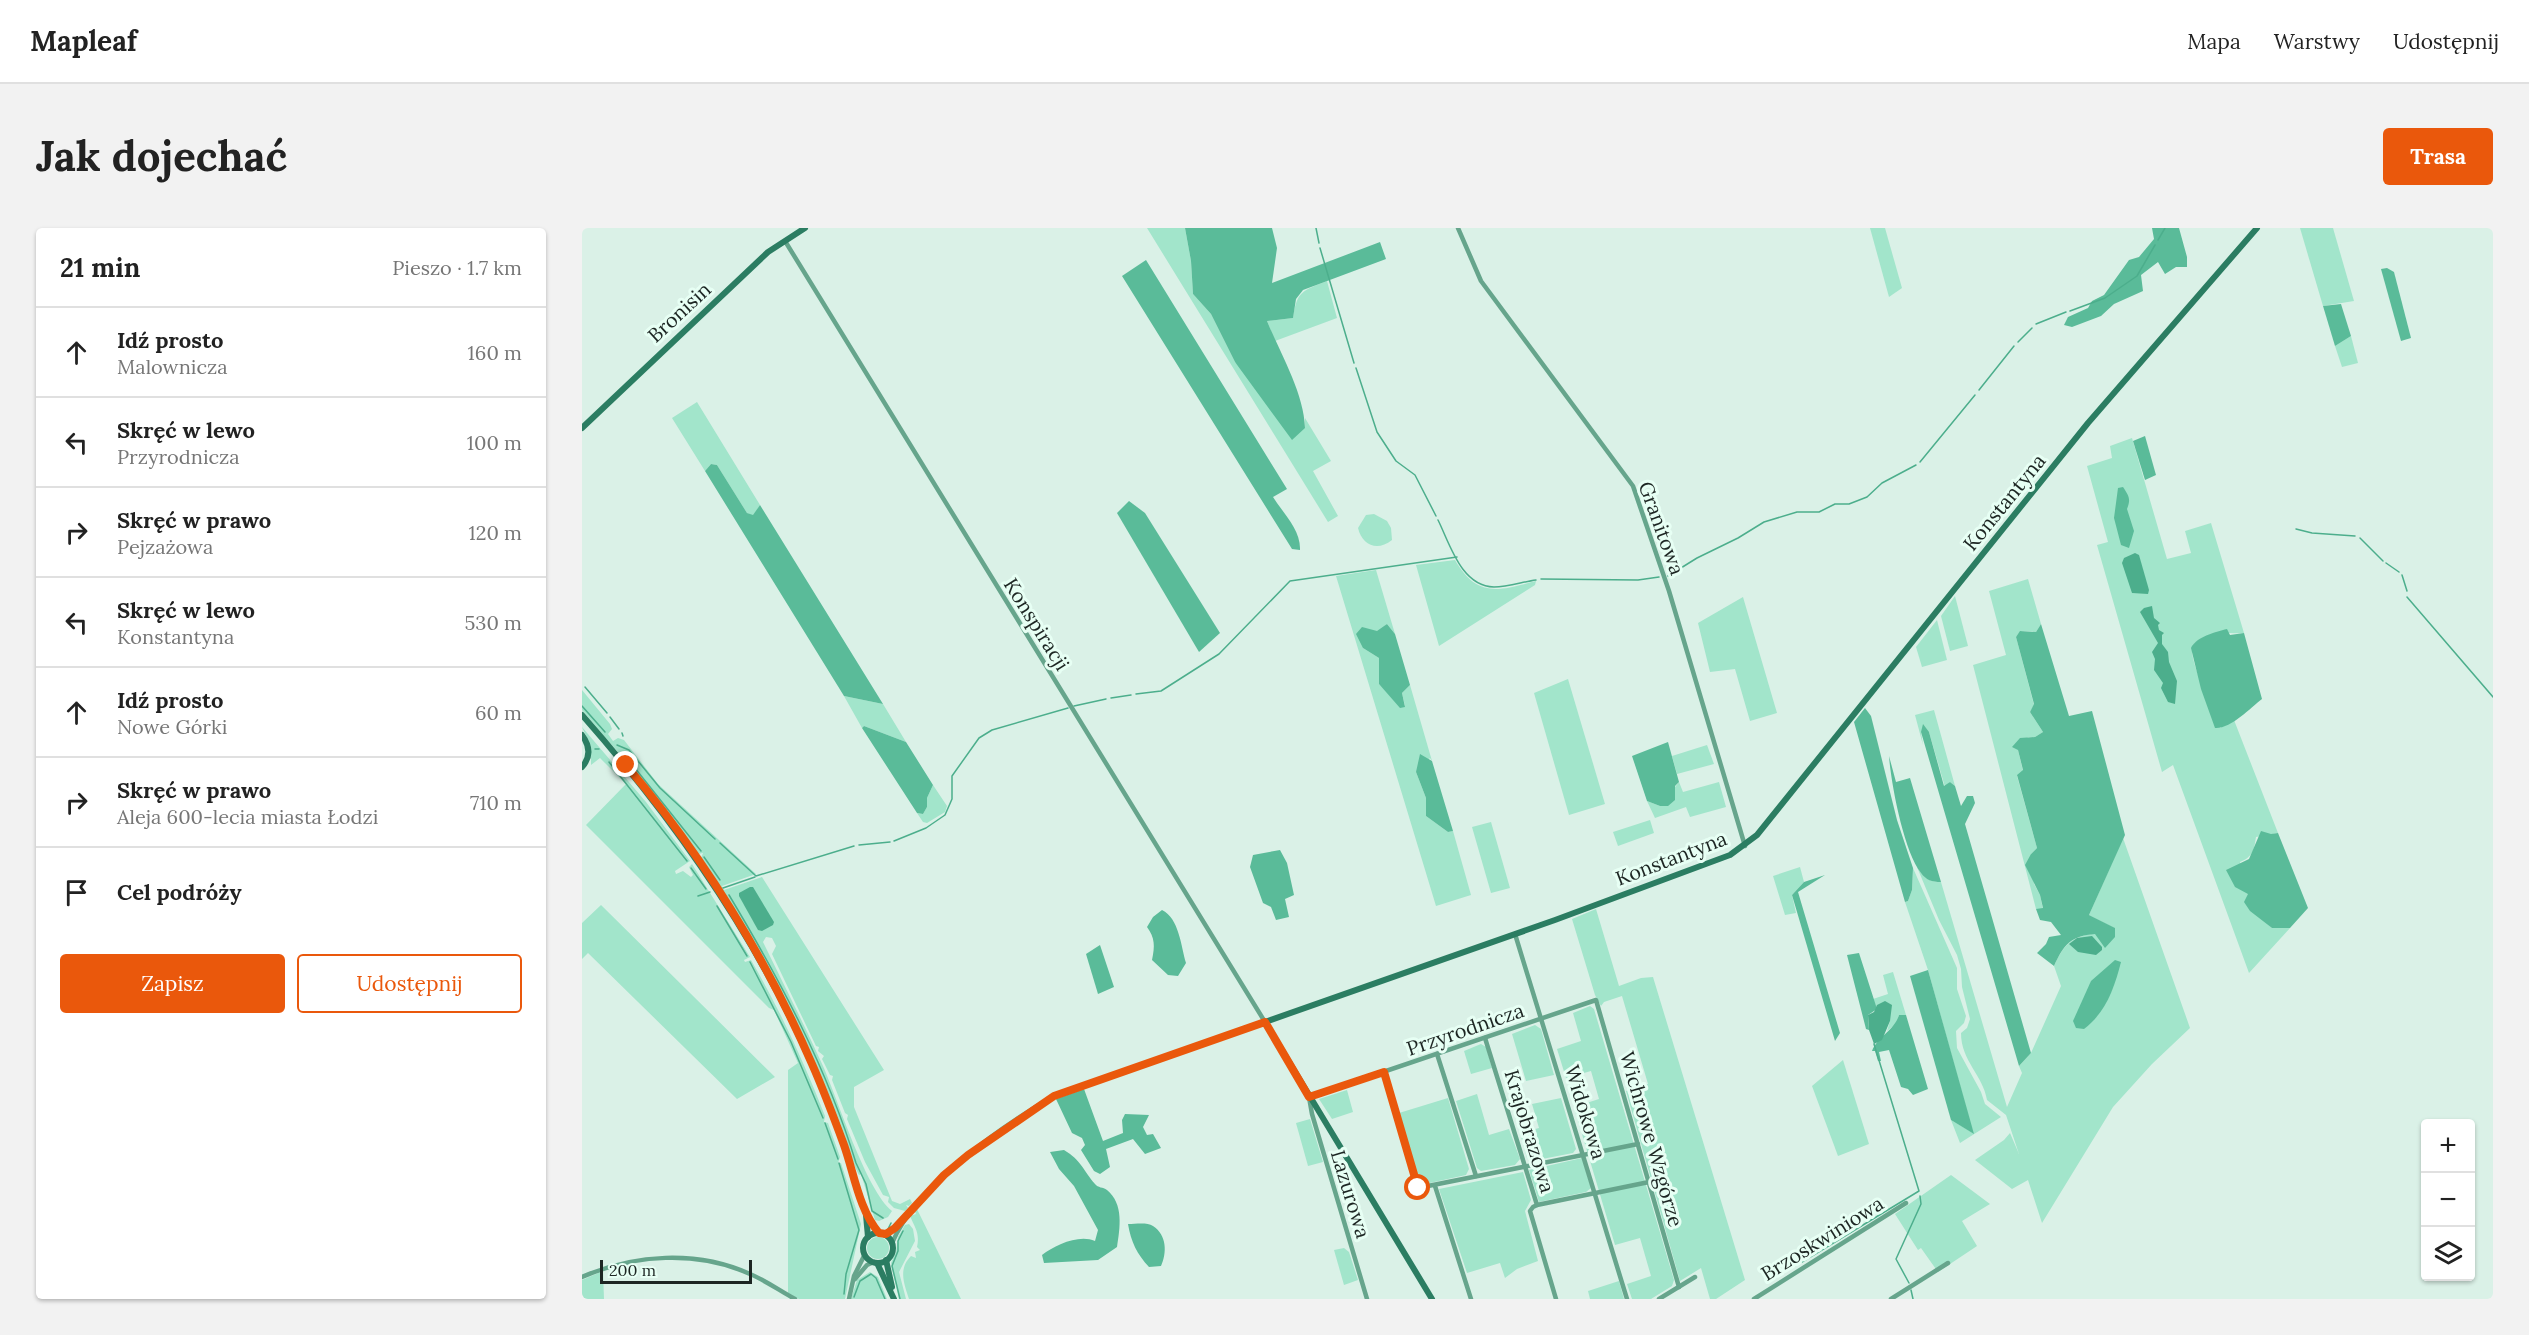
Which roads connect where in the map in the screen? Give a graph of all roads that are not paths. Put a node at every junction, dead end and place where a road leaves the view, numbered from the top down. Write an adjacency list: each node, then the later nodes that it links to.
1 (805, 228): 4 (street, Bronisin)
2 (1458, 228): 9 (street, Granitowa)
3 (2257, 228): 9 (street, Konstantyna)
4 (785, 241): 5 (street, Bronisin); 13 (street, Konspiracji)
5 (582, 428)
6 (582, 715): 27 (street)
7 (582, 735): 8 (street)
8 (582, 767)
9 (1744, 846): 10 (street, Konstantyna)
10 (1515, 934): 12 (street, Widokowa); 13 (street, Konstantyna)
11 (1596, 1000): 12 (street, Przyrodnicza); 18 (street, Wichrowe Wzgórze)
12 (1542, 1018): 14 (street, Przyrodnicza); 19 (street, Widokowa)
13 (1265, 1022): 17 (street); 28 (street, Konstantyna)
14 (1485, 1038): 15 (street, Przyrodnicza); 20 (street, Krajobrazowa)
15 (1437, 1054): 16 (street, Przyrodnicza); 21 (street)
16 (1384, 1072): 17 (street, Przyrodnicza); 23 (street)
17 (1309, 1097): 43 (street, Lazurowa); 44 (street)
18 (1638, 1144): 19 (street); 22 (street, Wichrowe Wzgórze)
19 (1584, 1155): 20 (street); 24 (street, Widokowa)
20 (1526, 1167): 21 (street); 26 (street, Krajobrazowa)
21 (1476, 1176): 23 (street)
22 (1649, 1182): 24 (street); 39 (street, Wichrowe Wzgórze)
23 (1435, 1186): 45 (street)
24 (1595, 1193): 26 (street); 47 (street, Widokowa)
25 (1906, 1203): 49 (street, Brzoskwiniowa)
26 (1537, 1205): 46 (street, Krajobrazowa)
27 (865, 1209): 29 (street); 30 (street)
28 (903, 1221): 29 (street); 31 (street)
29 (882, 1234): 30 (street); 31 (street)
30 (868, 1237): 32 (street)
31 (892, 1243): 33 (street)
32 (865, 1254): 34 (street); 38 (street)
33 (886, 1260): 34 (street); 42 (street)
34 (875, 1262): 38 (street); 42 (street)
35 (1948, 1263): 50 (street)
36 (582, 1277): 40 (street)
37 (1695, 1277): 39 (street)
38 (853, 1281): 41 (street)
39 (1679, 1287): 48 (street)
40 (795, 1299)
41 (849, 1299)
42 (895, 1299)
43 (1366, 1299)
44 (1432, 1299)
45 (1471, 1299)
46 (1556, 1299)
47 (1627, 1299)
48 (1659, 1299)
49 (1754, 1299)
50 (1891, 1299)

